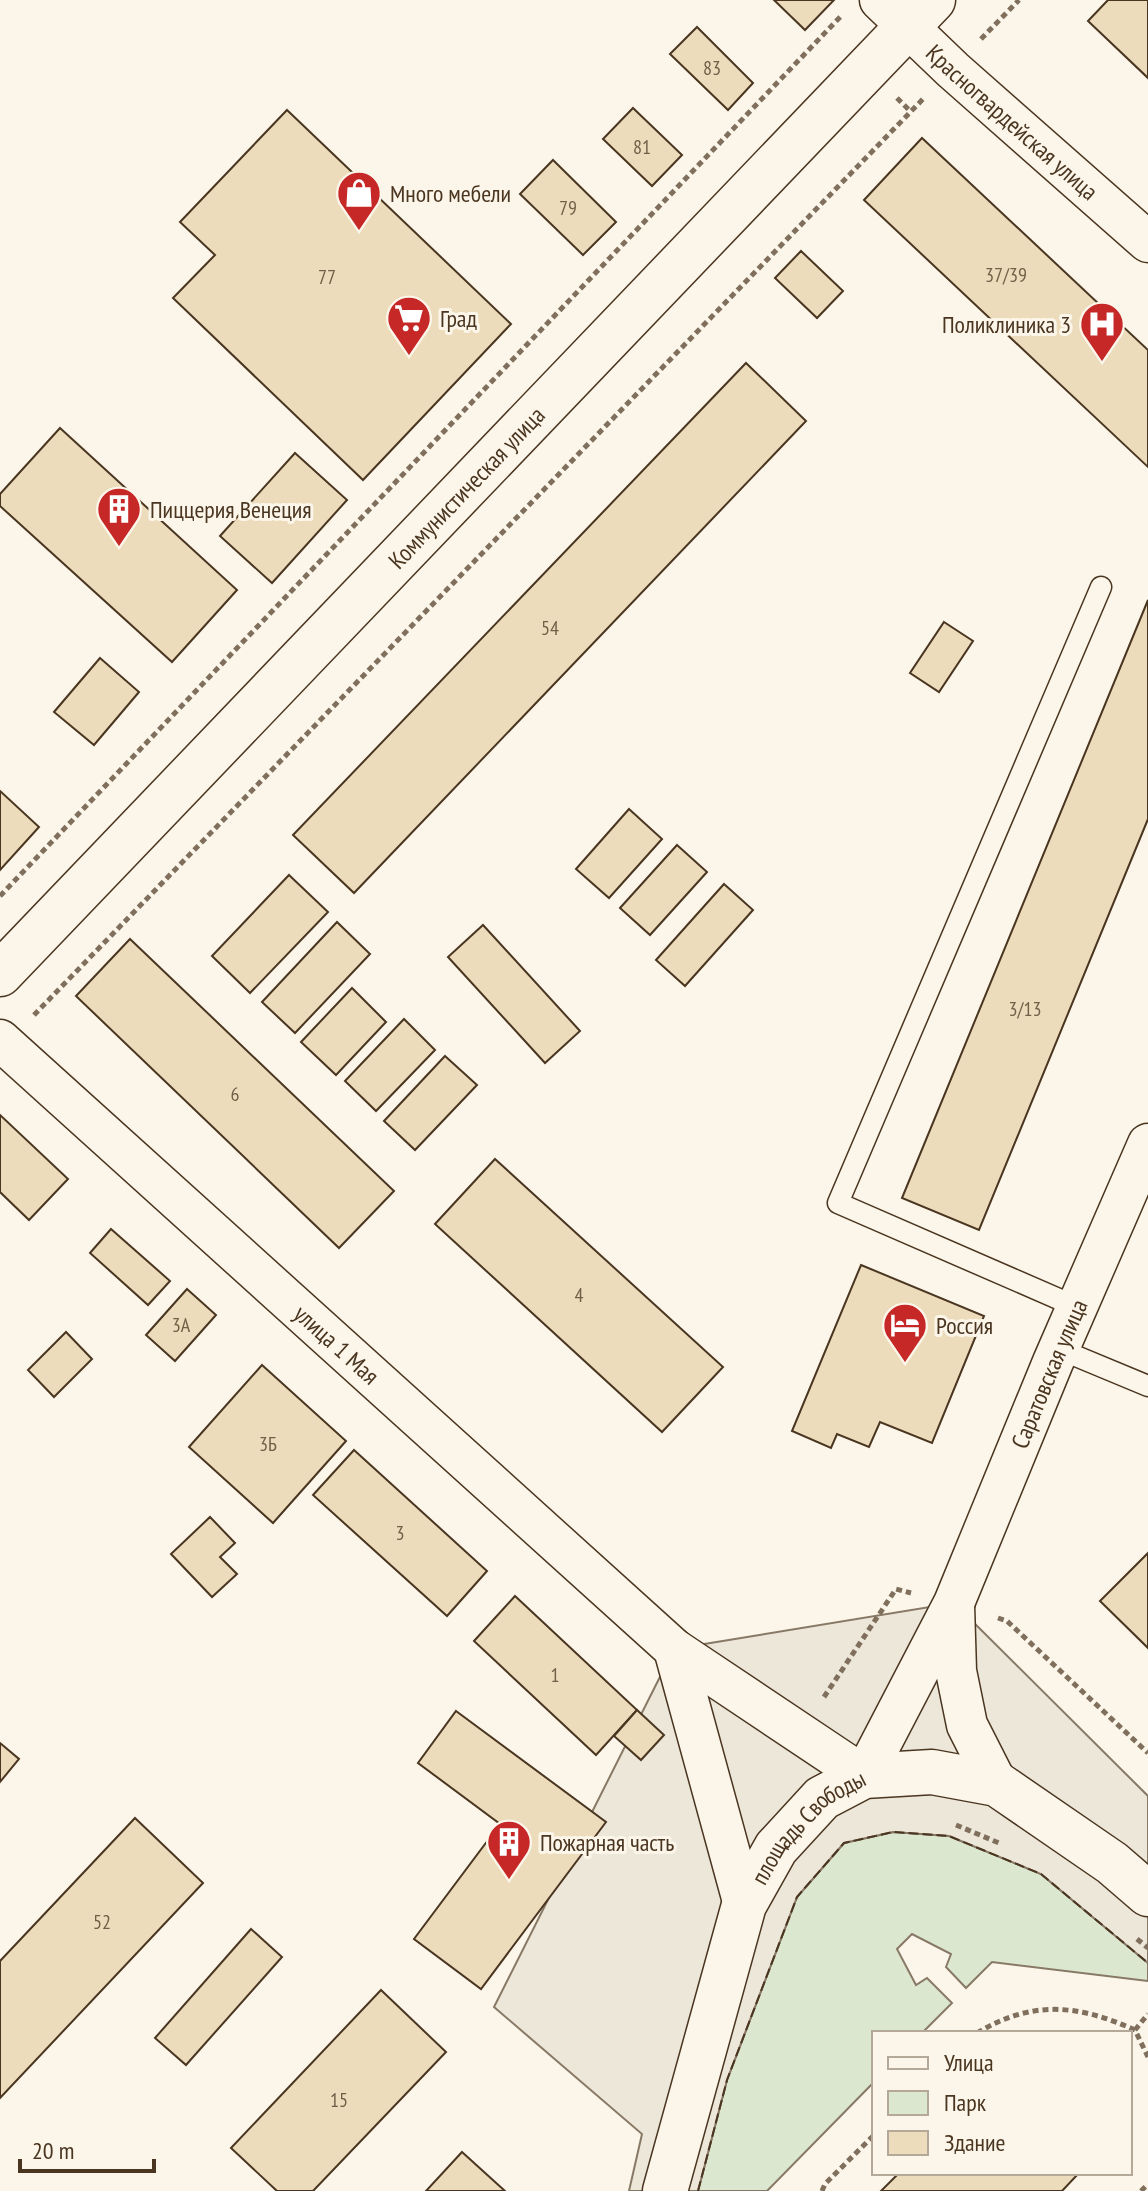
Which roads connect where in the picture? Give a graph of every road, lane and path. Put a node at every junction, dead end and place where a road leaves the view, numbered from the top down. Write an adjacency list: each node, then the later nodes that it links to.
1 (1007, 0): 3 (path)
2 (1019, 0): 3 (path)
3 (1013, 6): 5 (path)
4 (892, 9): 5 (street, Красногвардейская улица); 8 (path); 9 (main road, Коммунистическая улица)
5 (953, 70): 6 (street, Красногвардейская улица); 10 (path)
6 (1148, 242)
7 (1101, 587): 12 (lane)
8 (0, 896)
9 (0, 974)
10 (3, 1043): 17 (street, улица 1 Мая)
11 (1148, 1144): 12 (street, Саратовская улица)
12 (1077, 1307): 13 (street, Саратовская улица)
13 (1059, 1349): 14 (lane); 16 (street, Саратовская улица)
14 (1148, 1386)
15 (896, 1589): 16 (path)
16 (954, 1603): 18 (path); 19 (street, Саратовская улица); 20 (street)
17 (674, 1649): 19 (street, улица 1 Мая); 25 (street)
18 (1148, 1753)
19 (864, 1776): 20 (main road, площадь Свободы); 25 (main road, площадь Свободы)
20 (997, 1784): 23 (main road, площадь Свободы)
21 (948, 1822): 22 (path)
22 (1002, 1844)
23 (1130, 1864): 24 (main road, площадь Свободы)
24 (1148, 1894)
25 (744, 1905): 32 (main road, площадь Свободы)
26 (1148, 2014): 27 (path)
27 (1135, 2030): 28 (path); 29 (path)
28 (980, 2031)
29 (1148, 2057)
30 (872, 2137): 33 (path)
31 (1148, 2184): 34 (path)
32 (665, 2191)
33 (822, 2191)
34 (1141, 2191)

